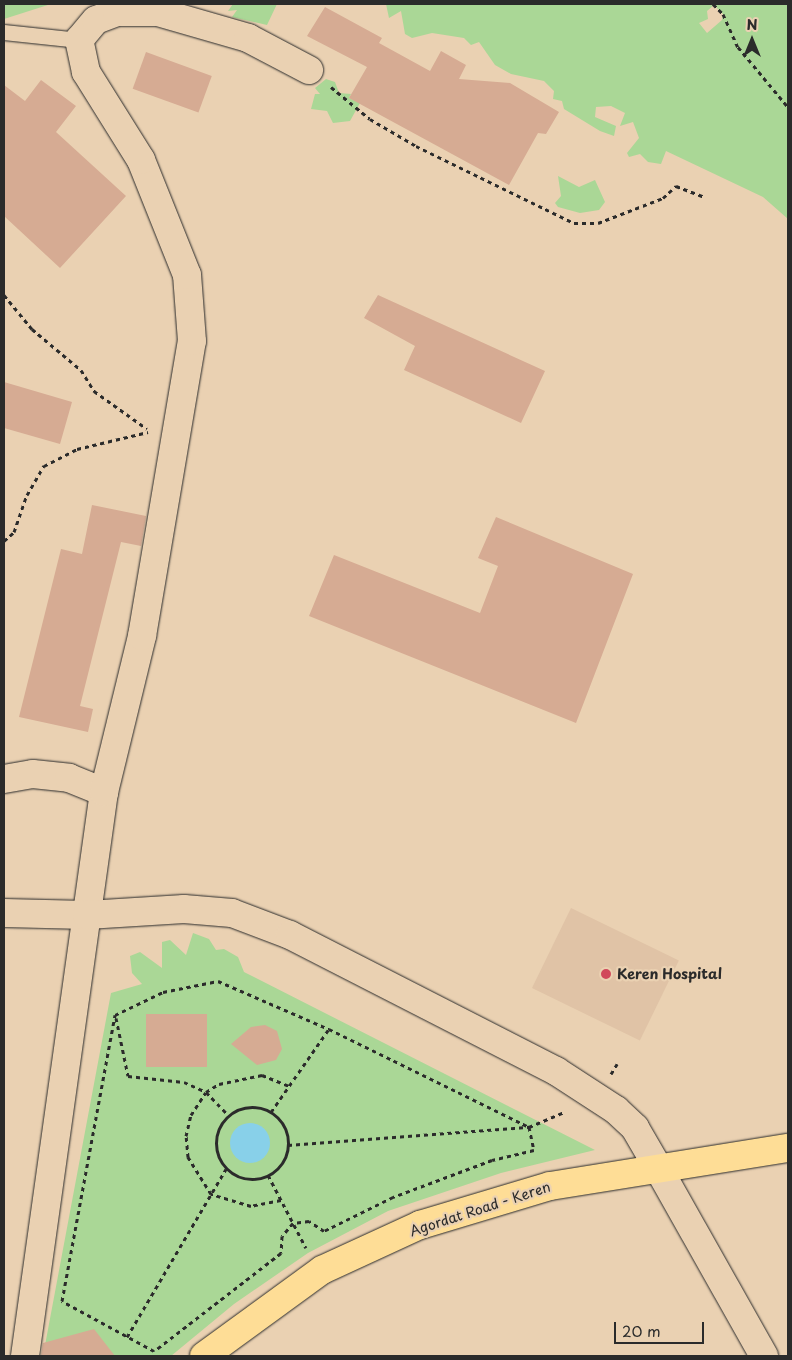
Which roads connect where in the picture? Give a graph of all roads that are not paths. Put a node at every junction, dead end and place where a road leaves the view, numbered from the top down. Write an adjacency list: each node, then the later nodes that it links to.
1 (4, 32): 2 (lane)
2 (79, 40): 3 (street); 5 (street)
3 (309, 70)
4 (4, 779): 5 (street)
5 (104, 792): 7 (street)
6 (4, 913): 7 (street)
7 (87, 915): 9 (street); 10 (street)
8 (788, 1148): 9 (highway, Agordat Road - Keren)
9 (657, 1166): 11 (highway, Agordat Road - Keren); 12 (street)
10 (25, 1356)
11 (204, 1356)
12 (764, 1356)

